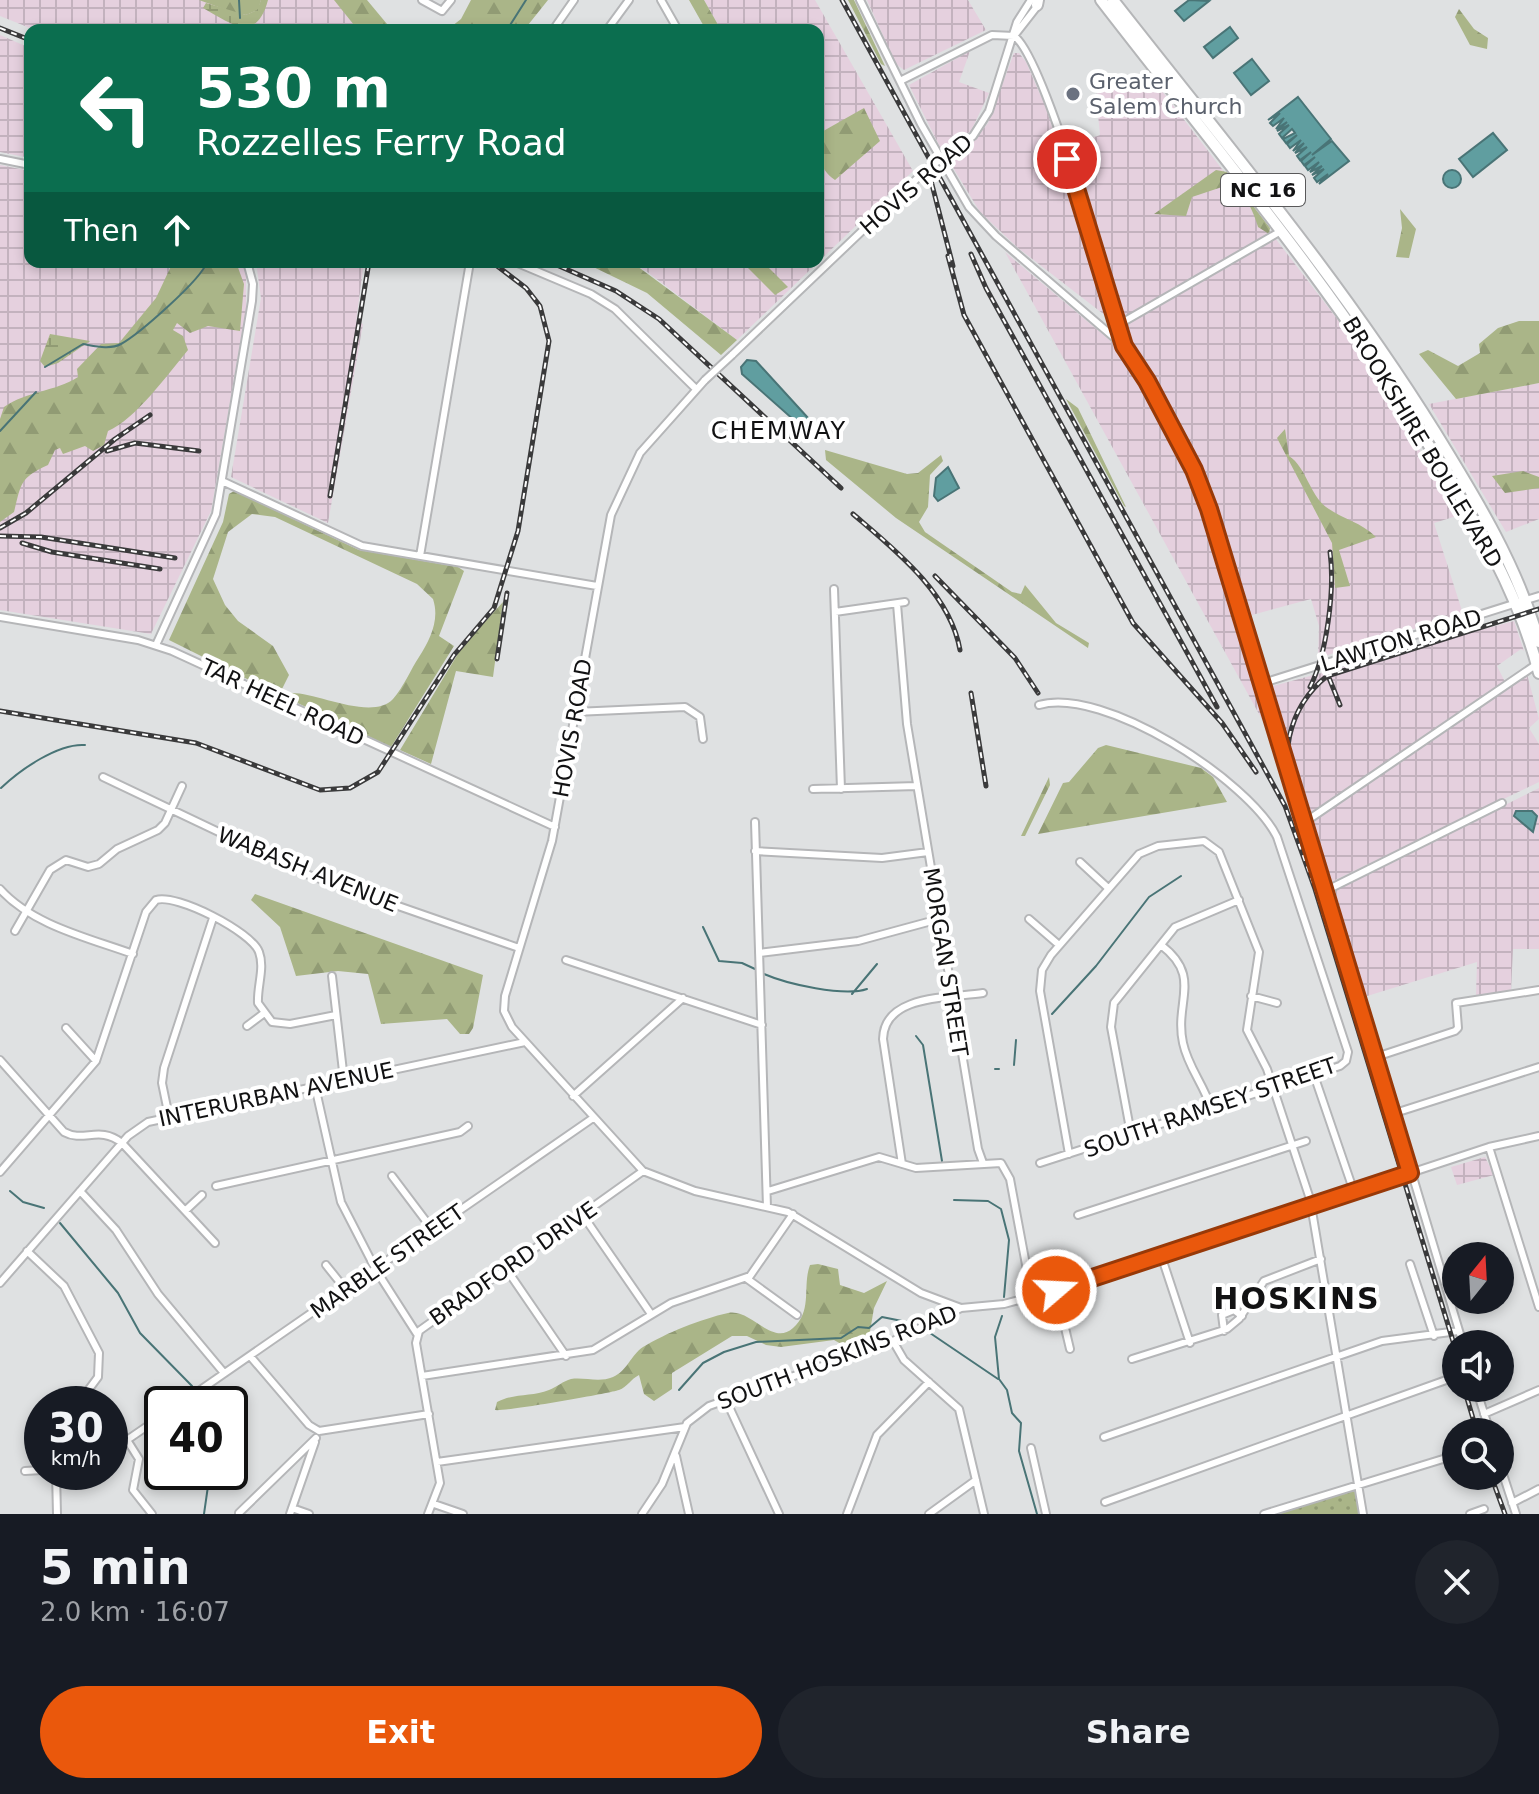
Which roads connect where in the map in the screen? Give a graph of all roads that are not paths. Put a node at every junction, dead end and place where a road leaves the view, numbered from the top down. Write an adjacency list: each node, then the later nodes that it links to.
1 (422, 0): 2 (street)
2 (451, 0)
3 (574, 0): 10 (street)
4 (629, 0): 11 (street)
5 (661, 0): 12 (street)
6 (860, 0): 14 (street)
7 (1101, 0): 18 (highway, BROOKSHIRE BOULEVARD / NC 16)
8 (1113, 0): 22 (highway, BROOKSHIRE BOULEVARD / NC 16)
9 (1037, 1): 13 (street, HOVIS ROAD)
10 (557, 24)
11 (611, 24)
12 (674, 24)
13 (1014, 36): 14 (street); 16 (street, HOVIS ROAD); 23 (street)
14 (900, 81): 16 (street)
15 (0, 159): 17 (street)
16 (941, 160): 24 (street); 25 (street, HOVIS ROAD, bridge)
17 (24, 164)
18 (1281, 231): 22 (highway, BROOKSHIRE BOULEVARD / NC 16); 23 (street)
19 (248, 268): 26 (street)
20 (469, 268): 27 (street)
21 (529, 268): 25 (street)
22 (1344, 303): 32 (highway, BROOKSHIRE BOULEVARD / NC 16)
23 (1118, 325): 24 (street)
24 (1124, 346): 39 (street)
25 (696, 389): 28 (street, HOVIS ROAD)
26 (222, 481): 27 (street); 37 (street)
27 (420, 556): 28 (street)
28 (597, 586): 41 (street, HOVIS ROAD)
29 (834, 589): 34 (street)
30 (1539, 596): 32 (street, LAWTON ROAD)
31 (905, 602): 33 (street)
32 (1521, 603): 36 (highway, BROOKSHIRE BOULEVARD / NC 16); 38 (highway, BROOKSHIRE BOULEVARD / NC 16); 39 (street, LAWTON ROAD)
33 (897, 604): 34 (street); 45 (street, MORGAN STREET)
34 (835, 612): 47 (street)
35 (0, 617): 37 (street, TAR HEEL ROAD)
36 (1539, 642)
37 (156, 645): 52 (street, TAR HEEL ROAD)
38 (1538, 667): 51 (street)
39 (1263, 683): 51 (street)
40 (1041, 705): 88 (street, SOUTH RAMSEY STREET)
41 (575, 712): 42 (street); 52 (street, HOVIS ROAD)
42 (703, 739)
43 (103, 777): 49 (street, WABASH AVENUE)
44 (182, 786): 49 (street)
45 (917, 786): 47 (street); 54 (street, MORGAN STREET)
46 (813, 789): 47 (street)
47 (841, 789)
48 (1502, 803): 58 (street)
49 (171, 811): 60 (street); 67 (street, WABASH AVENUE)
50 (755, 822): 53 (street)
51 (1305, 822): 58 (street)
52 (555, 827): 67 (street, HOVIS ROAD)
53 (755, 851): 54 (street); 68 (street)
54 (928, 852): 62 (street, MORGAN STREET)
55 (1080, 862): 56 (street)
56 (1108, 888): 59 (street); 65 (street)
57 (0, 889): 60 (street)
58 (1327, 890): 84 (street)
59 (1239, 900): 66 (street); 74 (street)
60 (28, 910): 64 (street); 69 (street)
61 (213, 918): 69 (street); 78 (street); 96 (street)
62 (939, 919): 68 (street); 76 (street, MORGAN STREET)
63 (1029, 919): 65 (street)
64 (15, 931)
65 (1059, 945): 105 (street)
66 (1161, 945): 93 (street); 99 (street)
67 (519, 948): 83 (street, HOVIS ROAD)
68 (759, 953): 80 (street)
69 (133, 954): 86 (street)
70 (566, 960): 75 (street)
71 (332, 976): 79 (street)
72 (1539, 990): 84 (street)
73 (983, 993): 76 (street)
74 (1251, 996): 77 (street); 91 (street)
75 (683, 998): 80 (street); 92 (street)
76 (953, 998): 107 (street, MORGAN STREET); 109 (street)
77 (1277, 1003)
78 (263, 1014): 79 (street); 81 (street)
79 (336, 1015): 89 (street)
80 (762, 1025): 116 (street)
81 (247, 1026)
82 (66, 1028): 86 (street)
83 (525, 1042): 89 (street, INTERURBAN AVENUE); 92 (street, HOVIS ROAD)
84 (1376, 1057): 94 (street)
85 (0, 1060): 95 (street)
86 (96, 1061): 95 (street)
87 (1539, 1067): 94 (street)
88 (1314, 1075): 91 (street, SOUTH RAMSEY STREET); 117 (street)
89 (344, 1080): 90 (street, INTERURBAN AVENUE)
90 (315, 1086): 96 (street, INTERURBAN AVENUE); 106 (street)
91 (1274, 1087): 93 (street, SOUTH RAMSEY STREET); 103 (street)
92 (573, 1096): 97 (street, HOVIS ROAD)
93 (1211, 1108): 99 (street, SOUTH RAMSEY STREET)
94 (1392, 1114): 112 (street)
95 (50, 1116): 102 (street); 111 (street)
96 (169, 1117): 102 (street, INTERURBAN AVENUE)
97 (593, 1118): 110 (street, HOVIS ROAD); 125 (street, MARBLE STREET)
98 (468, 1126): 106 (street)
99 (1131, 1134): 105 (street, SOUTH RAMSEY STREET)
100 (1539, 1136): 104 (street, SOUTH HOSKINS ROAD)
101 (1306, 1141): 103 (street)
102 (122, 1143): 115 (street, INTERURBAN AVENUE); 121 (street)
103 (1293, 1145): 119 (street); 124 (street)
104 (1489, 1147): 112 (street, SOUTH HOSKINS ROAD); 139 (street)
105 (1069, 1154): 108 (street, SOUTH RAMSEY STREET)
106 (330, 1161): 114 (street); 133 (street)
107 (983, 1163): 109 (street); 138 (street)
108 (1040, 1163)
109 (902, 1164): 116 (street)
110 (643, 1171): 120 (street, HOVIS ROAD); 122 (street, BRADFORD DRIVE)
111 (0, 1172)
112 (1410, 1173): 117 (street, SOUTH HOSKINS ROAD); 144 (street)
113 (392, 1176): 125 (street)
114 (216, 1186)
115 (80, 1191): 127 (street, INTERURBAN AVENUE); 156 (street)
116 (768, 1191): 120 (street)
117 (1354, 1192): 119 (street, SOUTH HOSKINS ROAD)
118 (202, 1195): 121 (street)
119 (1312, 1205): 128 (street, SOUTH HOSKINS ROAD); 129 (street)
120 (767, 1207): 123 (street, HOVIS ROAD)
121 (186, 1210): 126 (street)
122 (582, 1214): 132 (street, BRADFORD DRIVE); 141 (street)
123 (793, 1214): 134 (street); 140 (street, HOVIS ROAD)
124 (1078, 1215)
125 (432, 1229): 133 (street, MARBLE STREET)
126 (215, 1243)
127 (27, 1251): 135 (street, INTERURBAN AVENUE); 160 (street)
128 (1161, 1255): 137 (street, SOUTH HOSKINS ROAD); 150 (street)
129 (1321, 1259): 143 (street); 154 (street)
130 (1410, 1264): 148 (street)
131 (326, 1265): 136 (street)
132 (505, 1267): 146 (street, BRADFORD DRIVE); 153 (street)
133 (376, 1270): 136 (street, MARBLE STREET); 146 (street)
134 (746, 1278): 141 (street); 142 (street)
135 (0, 1283)
136 (346, 1290): 152 (street, MARBLE STREET)
137 (1056, 1290): 138 (street, SOUTH HOSKINS ROAD); 151 (street)
138 (1032, 1297): 140 (street, SOUTH HOSKINS ROAD)
139 (1539, 1307)
140 (961, 1308): 149 (street, SOUTH HOSKINS ROAD)
141 (651, 1314): 153 (street)
142 (797, 1315)
143 (1242, 1316): 145 (street); 145 (street)
144 (1458, 1330)
145 (1224, 1331): 150 (street)
146 (417, 1334): 157 (street, BRADFORD DRIVE)
147 (1442, 1334): 148 (street)
148 (1434, 1336): 154 (street)
149 (893, 1341): 158 (street); 163 (street, SOUTH HOSKINS ROAD)
150 (1190, 1343): 155 (street)
151 (1070, 1349)
152 (250, 1356): 156 (street, MARBLE STREET); 170 (street)
153 (566, 1356): 157 (street)
154 (1337, 1357): 167 (street); 171 (street)
155 (1132, 1359)
156 (224, 1373): 161 (street, MARBLE STREET)
157 (422, 1376): 165 (street, BRADFORD DRIVE)
158 (929, 1382): 177 (street); 196 (street)
159 (1442, 1382): 167 (street)
160 (91, 1386)
161 (206, 1386)
162 (1539, 1390): 166 (street)
163 (725, 1398): 169 (street, SOUTH HOSKINS ROAD); 195 (street)
164 (1480, 1402): 166 (street)
165 (429, 1414): 170 (street); 176 (street, BRADFORD DRIVE)
166 (1484, 1414): 168 (street)
167 (1346, 1417): 178 (street); 182 (street)
168 (1485, 1418)
169 (685, 1427): 174 (street); 176 (street)
170 (317, 1434): 186 (street); 187 (street)
171 (1104, 1437)
172 (128, 1442): 189 (street)
173 (1031, 1448): 199 (street)
174 (676, 1456): 193 (street); 194 (street)
175 (1442, 1459): 178 (street)
176 (437, 1462): 184 (street, BRADFORD DRIVE)
177 (976, 1480): 197 (street); 198 (street)
178 (1358, 1485): 200 (street); 201 (street)
179 (1539, 1489): 183 (street)
180 (56, 1490): 188 (street)
181 (1508, 1490): 183 (street)
182 (1105, 1502)
183 (1512, 1503): 203 (street)
184 (434, 1504): 191 (street, BRADFORD DRIVE); 192 (street)
185 (1484, 1509): 202 (street)
186 (291, 1511): 190 (street)
187 (239, 1513)
188 (57, 1514)
189 (152, 1514)
190 (309, 1514)
191 (428, 1514)
192 (463, 1514)
193 (642, 1514)
194 (689, 1514)
195 (779, 1514)
196 (847, 1514)
197 (929, 1514)
198 (984, 1514)
199 (1046, 1514)
200 (1264, 1514)
201 (1363, 1514)
202 (1470, 1514)
203 (1516, 1514)

